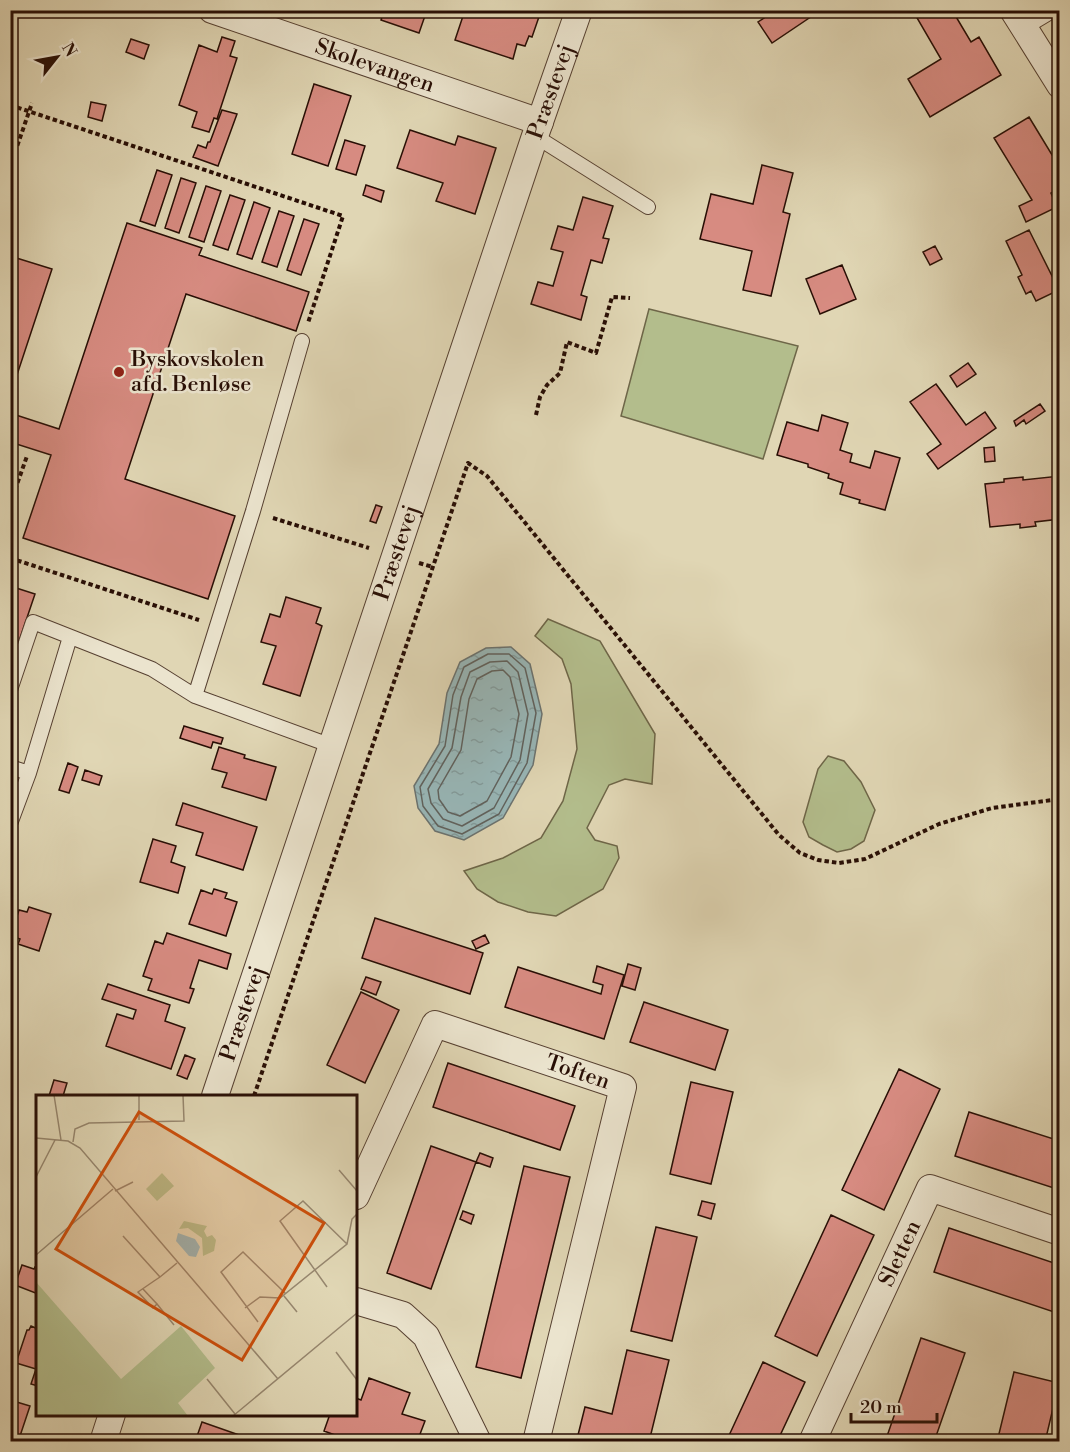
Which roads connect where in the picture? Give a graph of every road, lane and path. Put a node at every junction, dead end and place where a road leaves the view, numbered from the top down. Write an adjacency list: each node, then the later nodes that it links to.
1 (212, 10): 9 (street, Skolevangen)
2 (579, 10): 9 (street, Præstevej)
3 (1054, 10): 4 (lane)
4 (1018, 19): 5 (street)
5 (1059, 85)
6 (32, 103): 8 (path)
7 (10, 105): 8 (path)
8 (29, 111): 10 (path); 13 (path)
9 (538, 129): 11 (lane); 18 (street, Præstevej)
10 (10, 167)
11 (648, 207)
12 (630, 297): 14 (path)
13 (302, 341): 17 (lane)
14 (536, 415)
15 (27, 456): 16 (path)
16 (10, 504)
17 (253, 511): 18 (path); 21 (lane)
18 (395, 556): 20 (path); 25 (street, Præstevej)
19 (10, 558): 21 (path)
20 (433, 567): 28 (path); 31 (path)
21 (217, 625): 24 (lane)
22 (70, 637): 23 (lane); 24 (lane); 27 (lane)
23 (10, 690)
24 (195, 696): 25 (lane)
25 (332, 746): 30 (street, Præstevej)
26 (10, 766): 27 (lane)
27 (29, 772): 29 (lane)
28 (1059, 799)
29 (10, 824)
30 (215, 1095)
31 (254, 1095)
32 (357, 1194): 38 (street, Toften)
33 (1059, 1232): 39 (street, Sletten)
34 (357, 1301): 37 (street)
35 (111, 1416): 36 (street)
36 (104, 1442)
37 (478, 1442)
38 (536, 1442)
39 (812, 1442)

